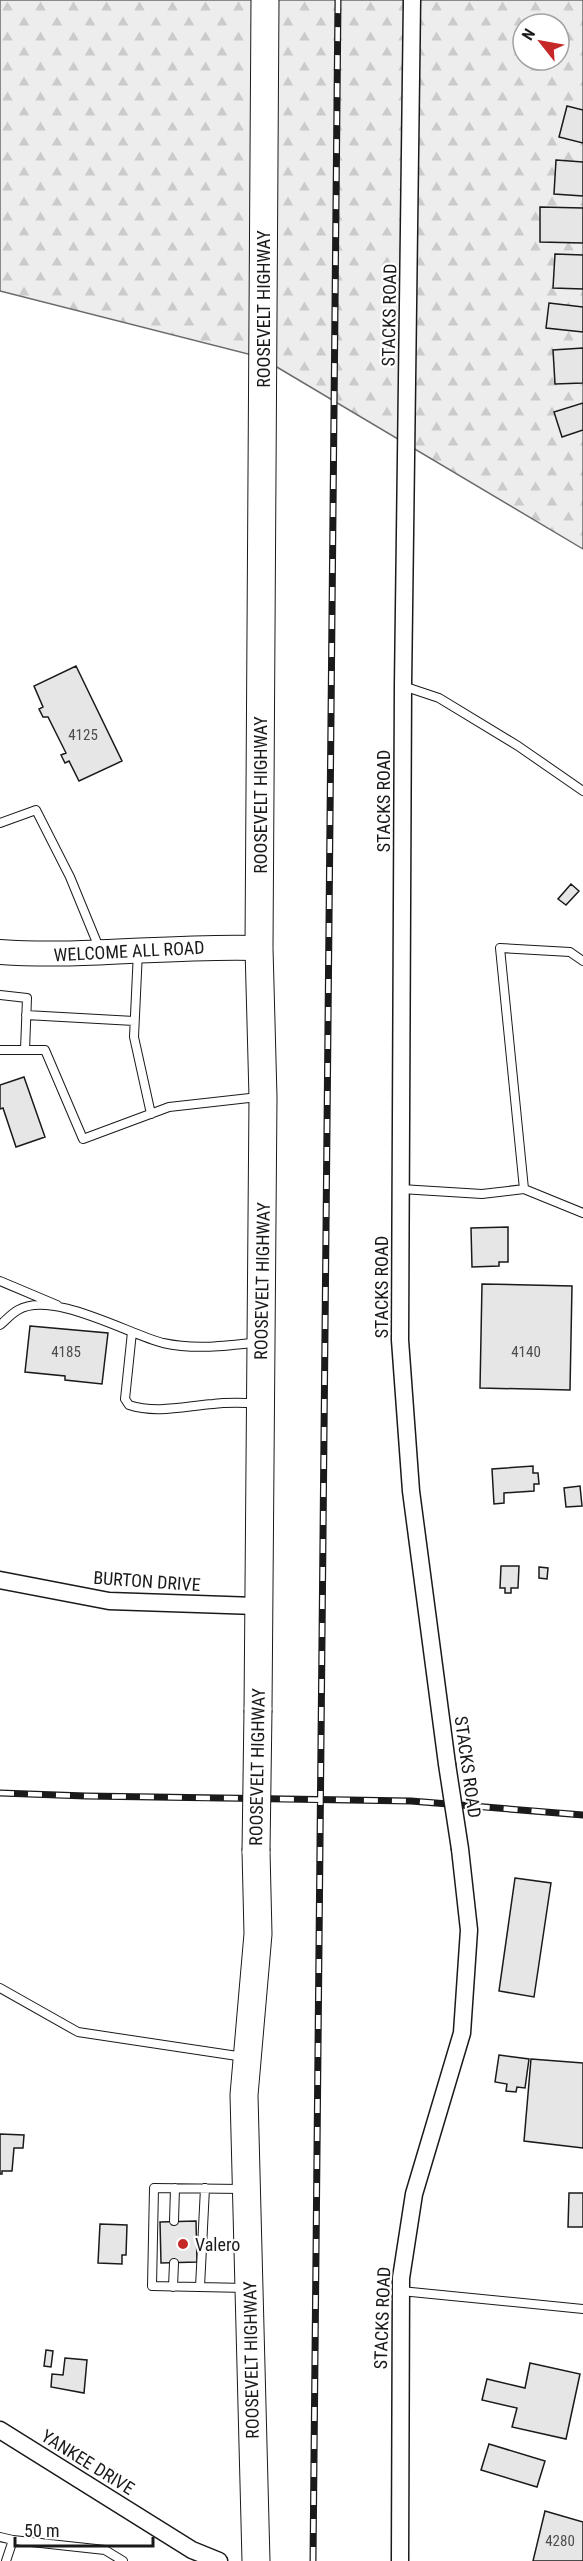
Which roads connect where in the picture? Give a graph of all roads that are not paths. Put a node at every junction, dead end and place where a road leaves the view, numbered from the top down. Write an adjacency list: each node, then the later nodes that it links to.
1 (265, 0): 6 (main road, ROOSEVELT HIGHWAY)
2 (412, 0): 3 (street, STACKS ROAD)
3 (403, 686): 4 (lane); 18 (street, STACKS ROAD)
4 (583, 791)
5 (0, 823): 9 (lane)
6 (259, 948): 7 (street, WELCOME ALL ROAD); 16 (main road, ROOSEVELT HIGHWAY)
7 (138, 951): 9 (street, WELCOME ALL ROAD); 13 (lane)
8 (0, 952): 9 (street, WELCOME ALL ROAD)
9 (101, 953)
10 (583, 961): 19 (lane)
11 (0, 994): 12 (lane)
12 (26, 1015): 13 (lane); 15 (lane)
13 (134, 1021): 17 (lane)
14 (0, 1050): 15 (lane)
15 (25, 1050): 17 (lane)
16 (263, 1097): 17 (lane); 25 (main road, ROOSEVELT HIGHWAY)
17 (152, 1114)
18 (401, 1189): 19 (lane); 39 (street, STACKS ROAD, bridge)
19 (524, 1190): 20 (lane)
20 (583, 1213)
21 (0, 1281): 22 (lane)
22 (66, 1309): 23 (lane); 24 (lane)
23 (0, 1325)
24 (132, 1332): 25 (lane); 26 (lane)
25 (262, 1341): 26 (main road, ROOSEVELT HIGHWAY)
26 (259, 1403): 28 (main road, ROOSEVELT HIGHWAY)
27 (0, 1580): 28 (street, BURTON DRIVE)
28 (258, 1606): 30 (main road, ROOSEVELT HIGHWAY, bridge)
29 (0, 1988): 30 (lane)
30 (248, 2058): 33 (main road, ROOSEVELT HIGHWAY)
31 (175, 2188): 32 (lane); 34 (lane); 36 (lane)
32 (205, 2188): 33 (lane); 37 (lane)
33 (247, 2189): 38 (main road, ROOSEVELT HIGHWAY)
34 (174, 2222)
35 (174, 2263): 36 (lane)
36 (173, 2287): 37 (lane)
37 (200, 2288): 38 (lane)
38 (249, 2288): 48 (main road, ROOSEVELT HIGHWAY)
39 (400, 2291): 40 (lane); 49 (street, STACKS ROAD)
40 (583, 2309)
41 (0, 2430): 46 (street, YANKEE DRIVE)
42 (0, 2537): 43 (lane)
43 (13, 2540): 44 (lane); 45 (lane)
44 (6, 2561)
45 (123, 2561)
46 (219, 2561)
47 (238, 2561): 48 (street)
48 (256, 2561)
49 (400, 2561)

